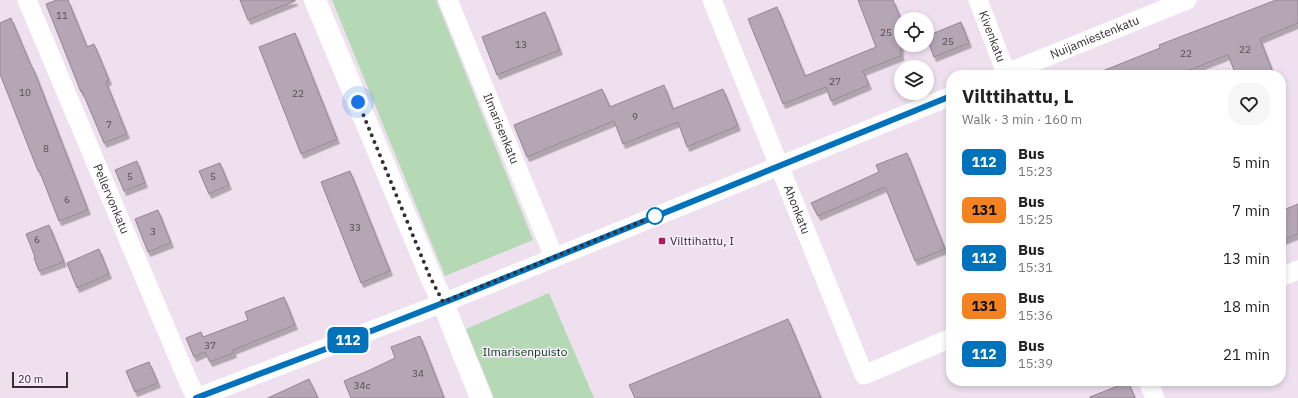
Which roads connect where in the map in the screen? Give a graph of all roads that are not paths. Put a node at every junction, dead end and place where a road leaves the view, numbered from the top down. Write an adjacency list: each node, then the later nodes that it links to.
1 (27, 0): 17 (street, Pellervonkatu)
2 (316, 0): 14 (street)
3 (448, 0): 11 (street, Ilmarisenkatu)
4 (712, 0): 10 (street, Ahonkatu)
5 (978, 0): 7 (street, Kivenkatu)
6 (1187, 0): 8 (street, Nuijamiestenkatu)
7 (1003, 70)
8 (1014, 70)
9 (946, 98): 10 (street)
10 (780, 165): 11 (street); 15 (street, Ahonkatu)
11 (554, 257): 14 (street)
12 (1298, 270): 13 (street)
13 (1286, 275)
14 (443, 302): 17 (street); 18 (street)
15 (946, 340)
16 (1150, 386): 19 (street)
17 (196, 398)
18 (481, 398)
19 (1155, 398)

